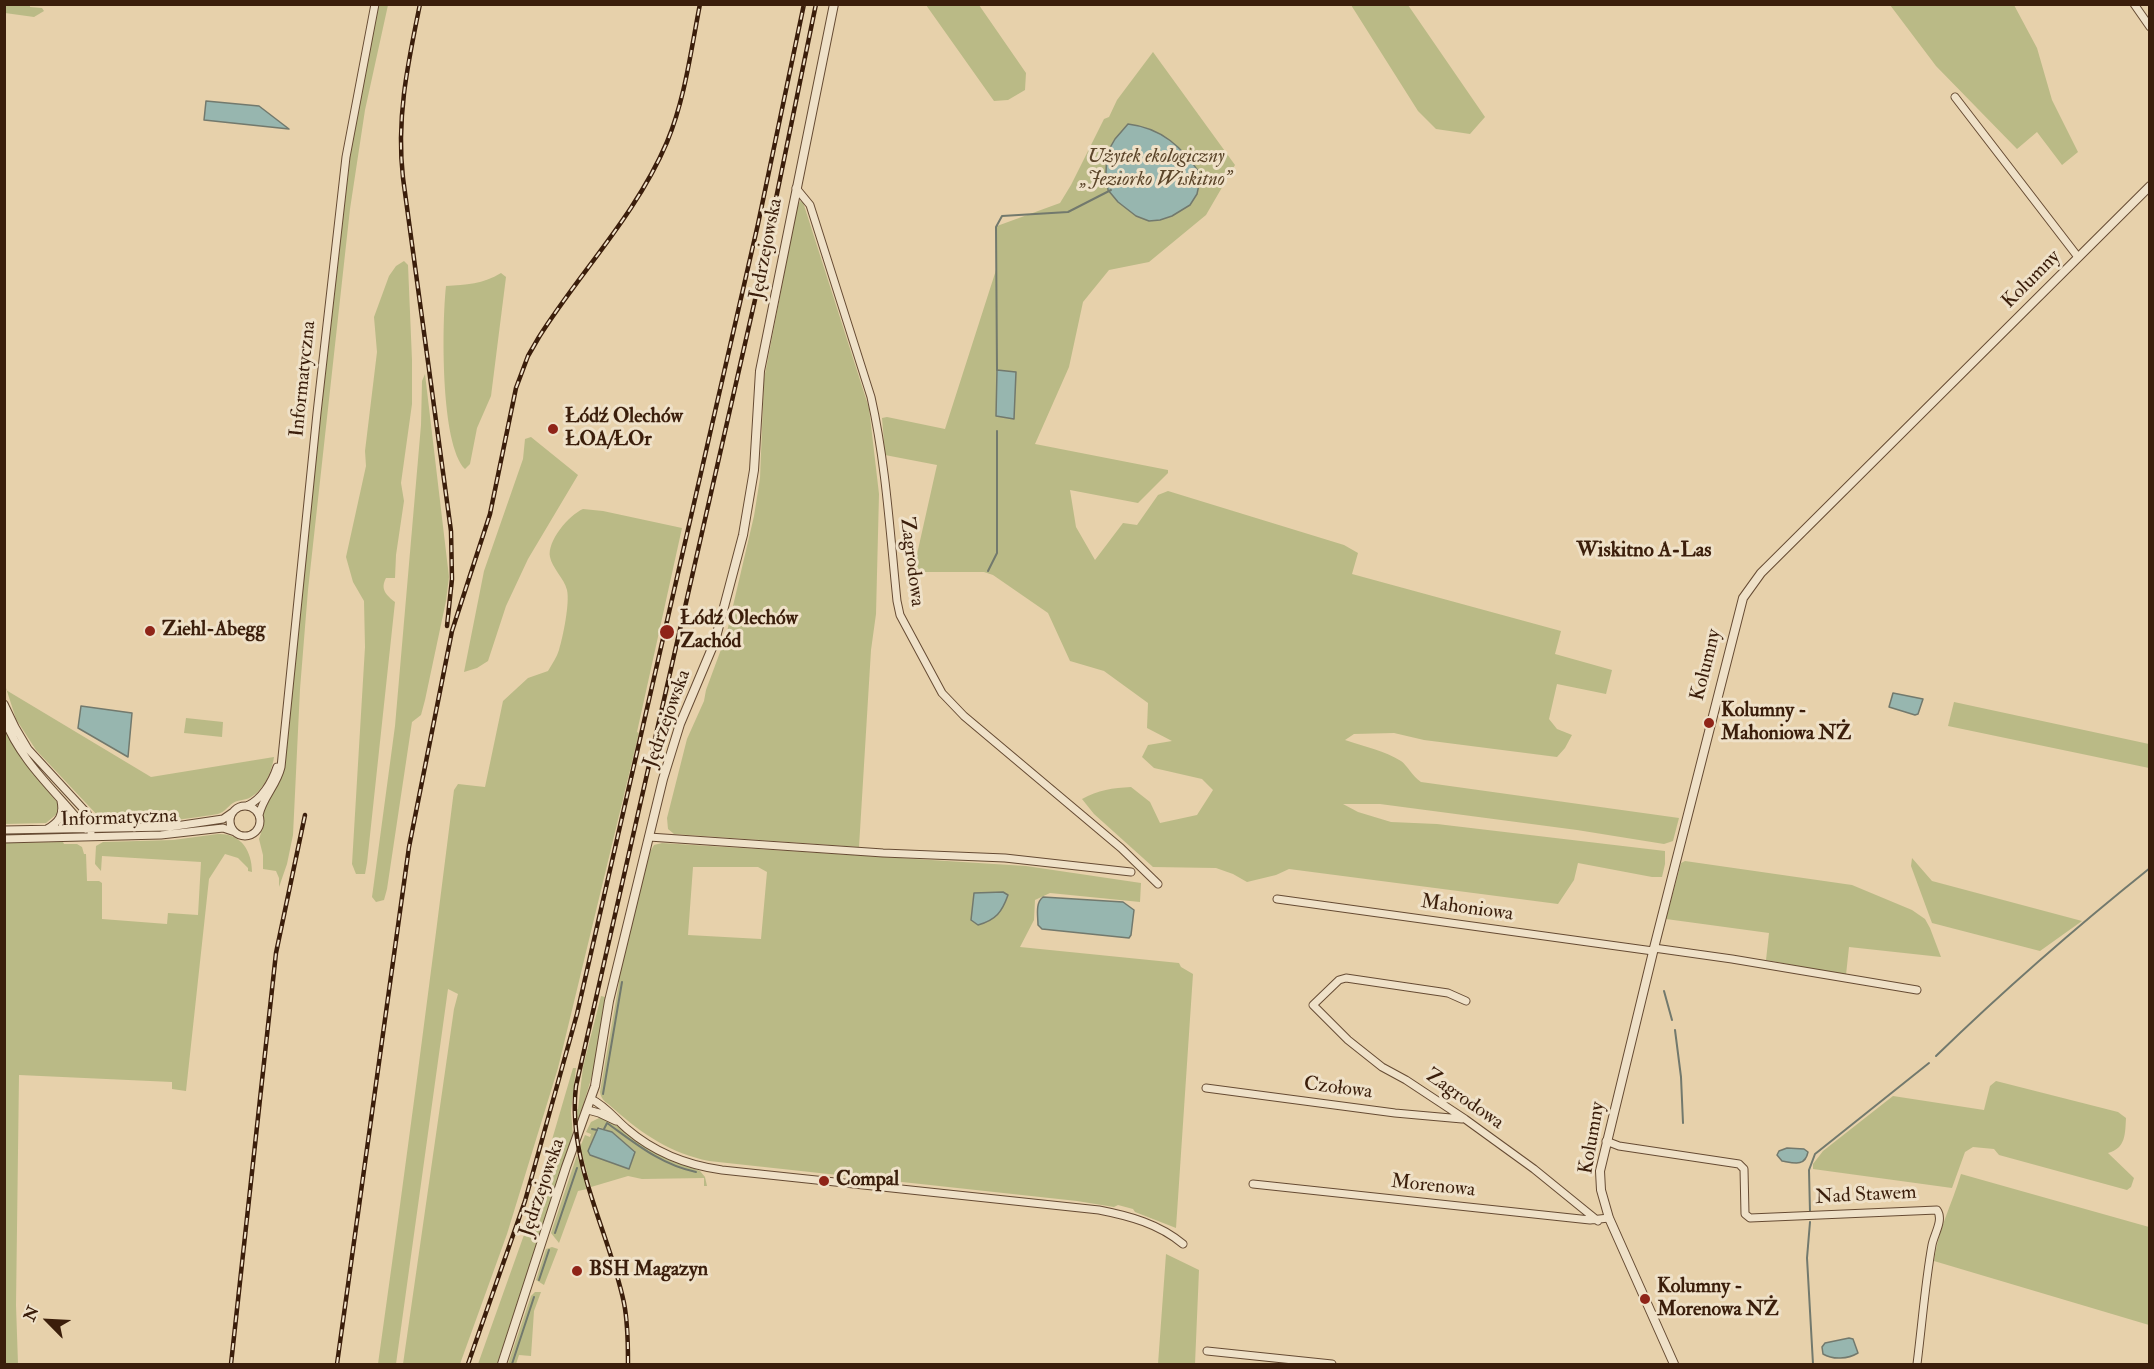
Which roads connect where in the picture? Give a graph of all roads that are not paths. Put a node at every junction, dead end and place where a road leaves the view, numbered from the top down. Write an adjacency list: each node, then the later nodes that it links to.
1 (375, 4): 11 (street, Informatyczna)
2 (834, 4): 7 (street, Jędrzejowska)
3 (2134, 4): 4 (street)
4 (2150, 27)
5 (1955, 97): 8 (street)
6 (2150, 186): 8 (street, Kolumny)
7 (796, 188): 21 (street, Jędrzejowska); 24 (street, Zagrodowa)
8 (2078, 257): 26 (street, Kolumny)
9 (4, 704): 16 (street)
10 (4, 718): 12 (street)
11 (280, 759): 13 (street, Informatyczna); 15 (street, Informatyczna)
12 (60, 799): 16 (street); 18 (street)
13 (247, 806): 14 (street); 15 (street)
14 (233, 812): 16 (street, Informatyczna); 19 (street)
15 (260, 815): 19 (street)
16 (89, 828): 18 (street, Informatyczna); 20 (street)
17 (4, 830): 18 (street, Informatyczna)
18 (46, 830)
19 (235, 832): 20 (street, Informatyczna)
20 (89, 837): 22 (street, Informatyczna)
21 (649, 837): 23 (street); 30 (street, Jędrzejowska)
22 (4, 839)
23 (1131, 872)
24 (1158, 884)
25 (1277, 899): 26 (street, Mahoniowa)
26 (1653, 950): 27 (street, Mahoniowa); 34 (street, Kolumny)
27 (1917, 990)
28 (1466, 1000): 32 (street, Zagrodowa)
29 (1206, 1088): 32 (street, Czołowa)
30 (591, 1099): 31 (street, Jędrzejowska); 33 (street)
31 (588, 1110): 33 (street); 40 (street, Jędrzejowska)
32 (1465, 1119): 37 (street, Zagrodowa)
33 (621, 1124): 38 (street)
34 (1606, 1141): 36 (street, Kolumny); 43 (street, Nad Stawem)
35 (1253, 1184): 37 (street, Morenowa)
36 (1609, 1218): 37 (street, Morenowa); 42 (street, Kolumny)
37 (1598, 1221)
38 (1183, 1245)
39 (1207, 1351): 41 (street)
40 (502, 1365)
41 (1332, 1365)
42 (1674, 1365)
43 (1917, 1365)

